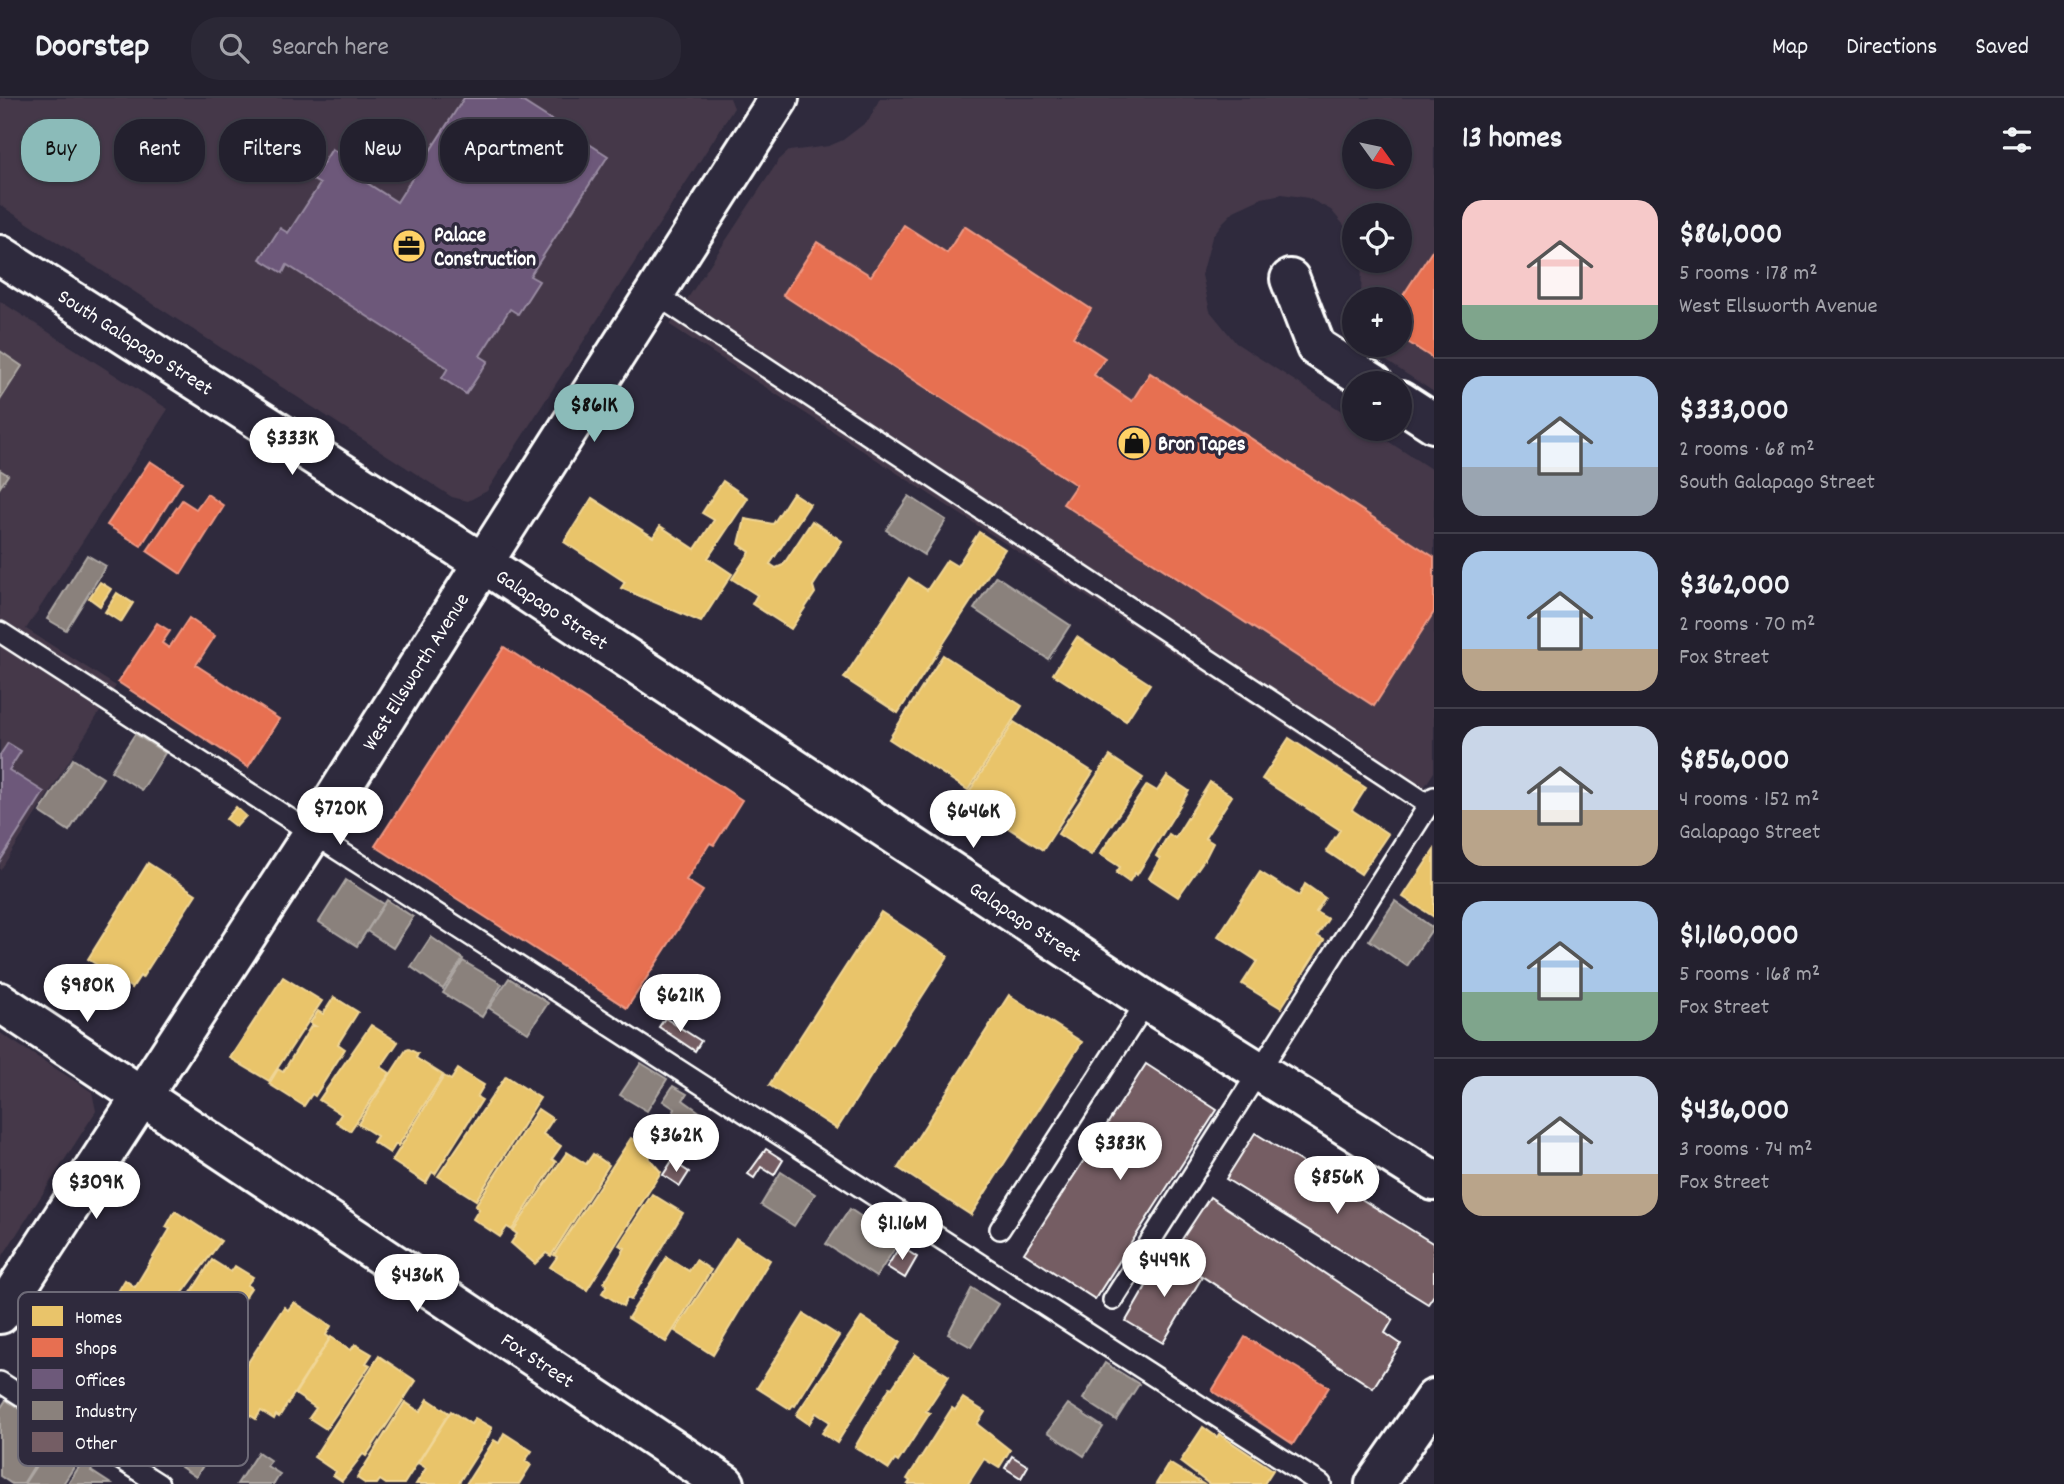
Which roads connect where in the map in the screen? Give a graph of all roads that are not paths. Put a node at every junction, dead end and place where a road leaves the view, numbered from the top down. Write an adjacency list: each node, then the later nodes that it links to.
1 (779, 98): 4 (street, West Ellsworth Avenue)
2 (0, 255): 8 (street, South Galapago Street)
3 (1290, 279): 5 (street)
4 (655, 294): 8 (street, West Ellsworth Avenue); 10 (lane)
5 (1355, 371)
6 (1412, 409): 7 (street)
7 (1434, 423)
8 (483, 563): 11 (street, West Ellsworth Avenue); 12 (street, Galapago Street)
9 (0, 632): 11 (lane)
10 (1432, 801): 14 (lane)
11 (313, 833): 15 (street, West Ellsworth Avenue); 26 (lane)
12 (1147, 1001): 14 (street, Galapago Street); 17 (lane)
13 (0, 1002): 15 (street, Fox Street)
14 (1258, 1072): 16 (street, Galapago Street); 18 (lane)
15 (142, 1095): 19 (street, West Ellsworth Avenue); 25 (street, Fox Street)
16 (1434, 1181)
17 (1000, 1228)
18 (1113, 1300)
19 (0, 1314)
20 (0, 1382): 21 (lane)
21 (18, 1394)
22 (1434, 1399): 27 (street)
23 (131, 1466): 24 (lane)
24 (159, 1484)
25 (725, 1484)
26 (1321, 1484)
27 (1375, 1484)

